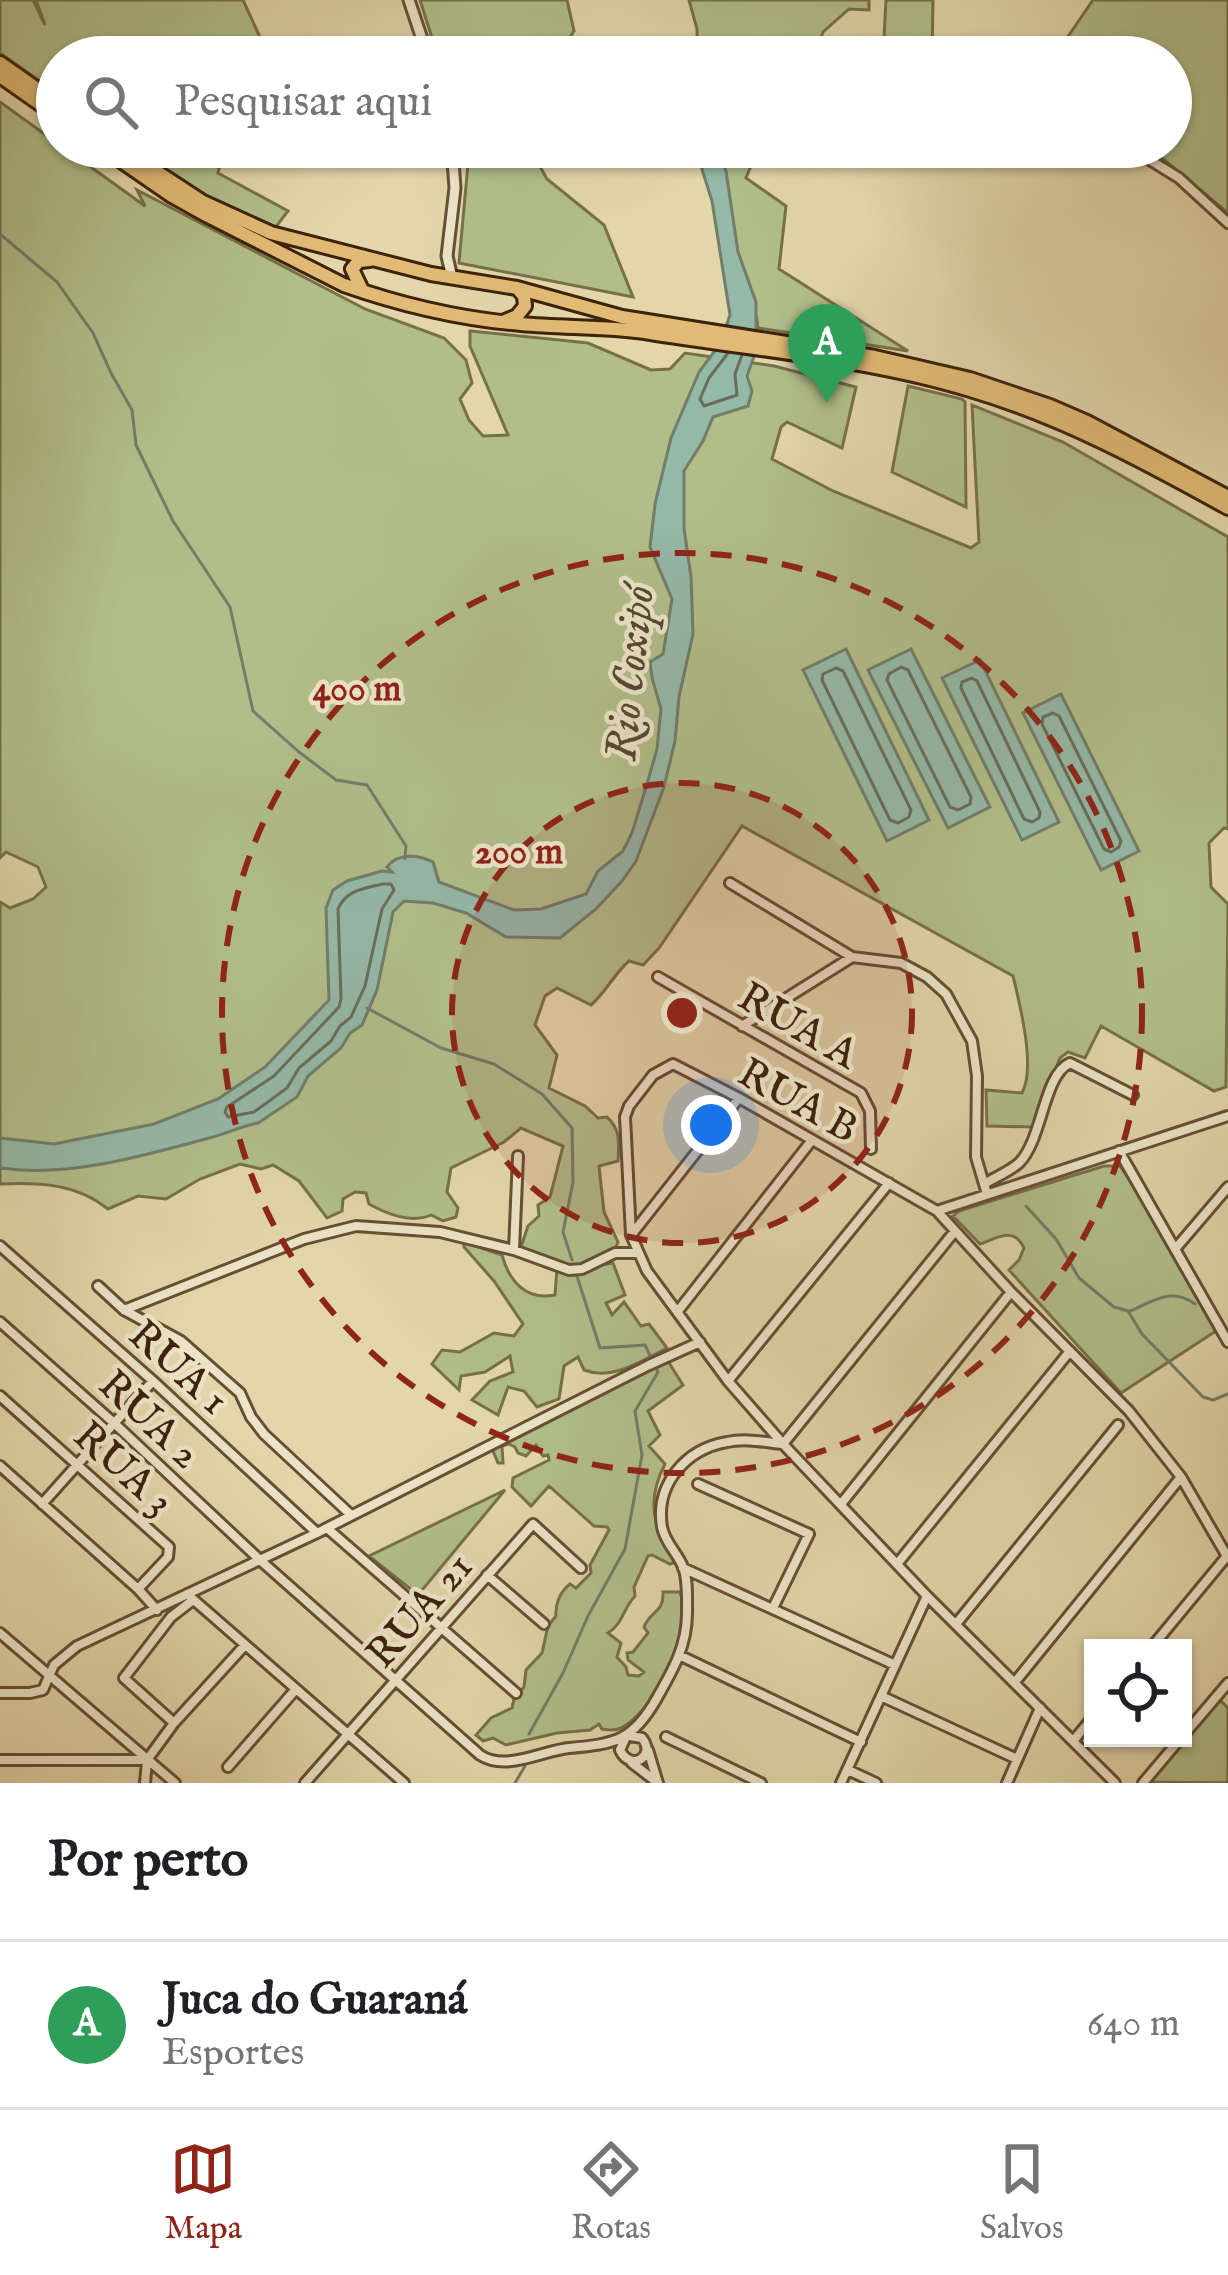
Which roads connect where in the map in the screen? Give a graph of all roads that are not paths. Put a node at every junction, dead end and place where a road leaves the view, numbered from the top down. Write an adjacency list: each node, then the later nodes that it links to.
1 (409, 0): 2 (street)
2 (421, 36)
3 (0, 63): 5 (main road)
4 (0, 76): 6 (main road)
5 (36, 88)
6 (36, 101)
7 (133, 168): 17 (main road)
8 (150, 168): 13 (main road)
9 (454, 168): 12 (street)
10 (1164, 168): 11 (street)
11 (1228, 223)
12 (447, 248): 14 (street); 15 (street)
13 (377, 261): 14 (main road); 17 (main road)
14 (430, 274): 15 (main road)
15 (453, 279): 16 (main road)
16 (517, 288): 18 (main road); 19 (main road)
17 (364, 292): 18 (main road)
18 (502, 322): 19 (main road)
19 (681, 332): 20 (main road)
20 (780, 347): 21 (main road); 22 (main road)
21 (1228, 497)
22 (1228, 508)
23 (730, 883): 24 (street)
24 (851, 957): 26 (street, RUA B); 34 (street)
25 (658, 977): 26 (street, RUA A)
26 (742, 1026): 31 (street, RUA A)
27 (1133, 1095): 34 (street)
28 (739, 1098): 30 (street, RUA B); 40 (street); 40 (street, RUA B)
29 (1228, 1116): 32 (street)
30 (812, 1140): 35 (street, RUA B); 49 (street)
31 (871, 1149)
32 (1119, 1151): 37 (street); 42 (street)
33 (518, 1156): 43 (street)
34 (986, 1183): 37 (street)
35 (889, 1184): 38 (street, RUA B); 56 (street)
36 (1228, 1187): 42 (street)
37 (987, 1194): 38 (street)
38 (937, 1211): 39 (street, RUA B)
39 (956, 1231): 46 (street, RUA B); 60 (street)
40 (631, 1234): 44 (street)
41 (0, 1246): 55 (street, RUA 1)
42 (1176, 1248): 50 (street)
43 (514, 1250): 44 (street); 48 (street)
44 (637, 1252): 49 (street)
45 (98, 1286): 48 (street)
46 (1011, 1292): 54 (street, RUA B); 66 (street)
47 (1228, 1308): 50 (street)
48 (124, 1310): 67 (street)
49 (678, 1311): 52 (street)
50 (1217, 1320): 53 (street)
51 (0, 1322): 58 (street, RUA 2)
52 (700, 1342): 56 (street); 67 (street)
53 (1228, 1342)
54 (1070, 1351): 63 (street, RUA B); 72 (street)
55 (153, 1381): 58 (street); 69 (street, RUA 1)
56 (728, 1381): 60 (street)
57 (0, 1396): 61 (street, RUA 3)
58 (114, 1423): 61 (street); 71 (street, RUA 2)
59 (1118, 1425): 82 (street)
60 (783, 1444): 66 (street); 74 (street)
61 (77, 1465): 65 (street); 76 (street, RUA 3)
62 (0, 1466): 65 (street)
63 (1181, 1477): 70 (street, RUA B); 91 (street)
64 (698, 1484): 79 (street)
65 (42, 1504): 76 (street)
66 (841, 1504): 72 (street)
67 (351, 1515): 68 (street)
68 (326, 1527): 69 (street); 83 (street)
69 (316, 1533): 71 (street)
70 (1228, 1557): 85 (street)
71 (260, 1560): 78 (street); 90 (street, RUA 2)
72 (897, 1564): 77 (street)
73 (580, 1568): 75 (street, RUA 21)
74 (683, 1568): 79 (street); 87 (street)
75 (487, 1576): 81 (street); 83 (street, RUA 21)
76 (138, 1589): 80 (street)
77 (927, 1596): 82 (street); 88 (street)
78 (190, 1597): 80 (street); 86 (street); 99 (street)
79 (773, 1608): 88 (street)
80 (157, 1610): 89 (street)
81 (544, 1624)
82 (956, 1624): 91 (street)
83 (442, 1629): 90 (street, RUA 21); 94 (street)
84 (0, 1634): 89 (street)
85 (1159, 1639)
86 (244, 1645): 93 (street); 99 (street)
87 (681, 1656): 98 (street); 106 (street)
88 (895, 1665): 96 (street)
89 (51, 1677): 95 (street); 112 (street)
90 (395, 1681): 102 (street, RUA 21); 109 (street, RUA 2)
91 (1015, 1682): 97 (street)
92 (1228, 1683): 100 (street)
93 (296, 1690): 102 (street); 114 (street)
94 (516, 1693)
95 (0, 1694)
96 (881, 1696): 106 (street); 110 (street)
97 (1040, 1708): 105 (street); 110 (street)
98 (647, 1717): 104 (street); 107 (street)
99 (174, 1724): 112 (street)
100 (1192, 1725)
101 (1084, 1729): 105 (street)
102 (349, 1735): 116 (street); 119 (street, RUA 21)
103 (666, 1736): 121 (street)
104 (627, 1737): 107 (street); 109 (street, RUA 2); 113 (street)
105 (1074, 1741): 125 (street)
106 (861, 1742): 115 (street)
107 (646, 1745): 113 (street); 120 (street)
108 (1174, 1747): 126 (street)
109 (594, 1748): 113 (street)
110 (1017, 1759): 124 (street)
111 (0, 1760): 112 (street)
112 (147, 1760): 117 (street); 118 (street)
113 (629, 1761): 120 (street)
114 (227, 1767)
115 (848, 1769): 122 (street); 123 (street)
116 (402, 1782)
117 (145, 1783)
118 (175, 1783)
119 (305, 1783)
120 (658, 1783)
121 (761, 1783)
122 (841, 1783)
123 (877, 1783)
124 (1007, 1783)
125 (1115, 1783)
126 (1143, 1783)

